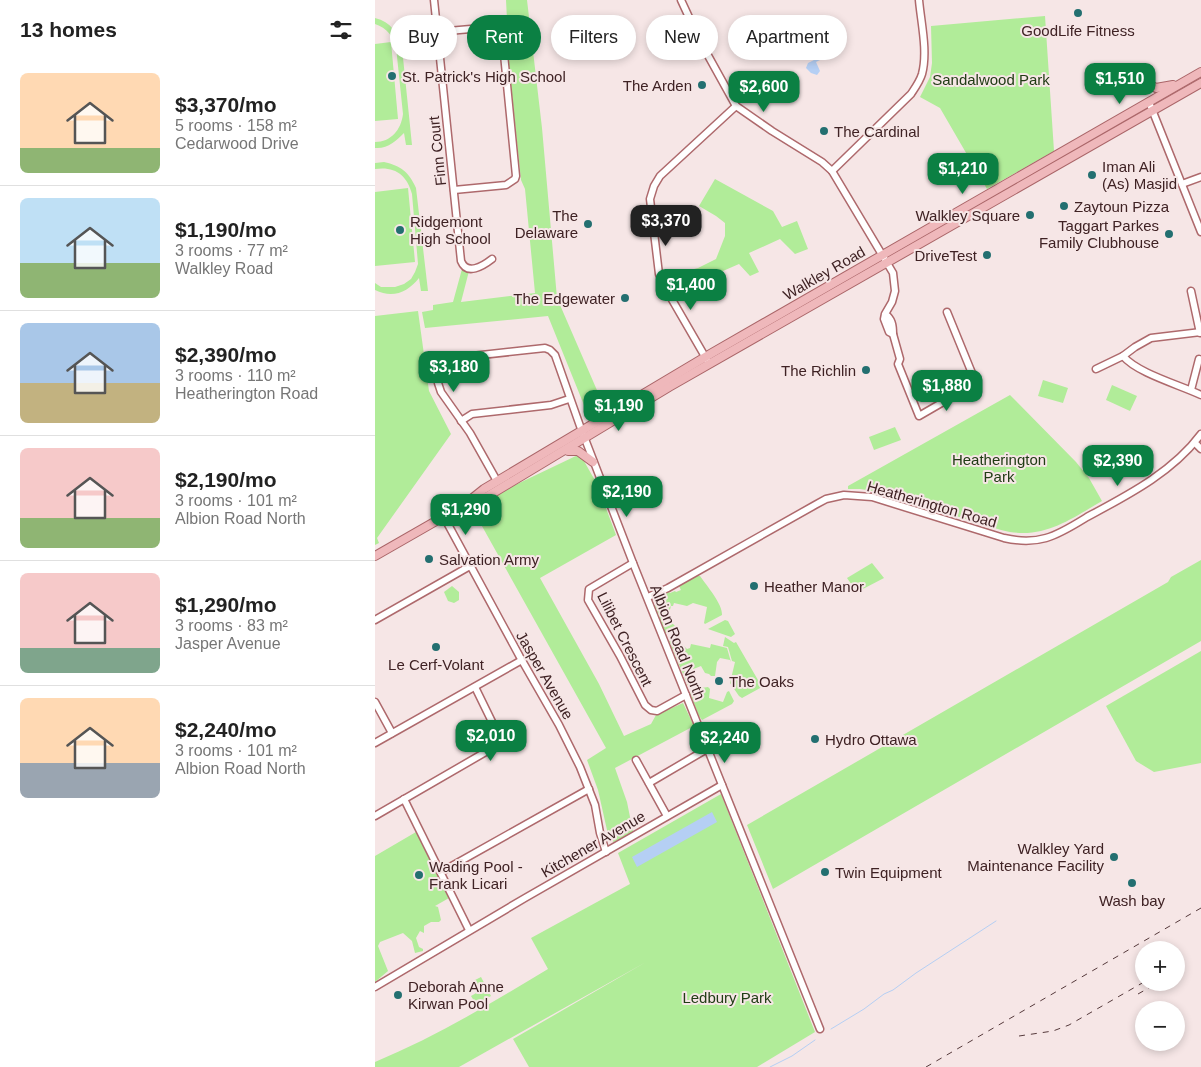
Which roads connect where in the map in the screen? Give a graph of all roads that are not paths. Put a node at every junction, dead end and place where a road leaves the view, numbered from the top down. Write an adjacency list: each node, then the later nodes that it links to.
1 (434, 0): 4 (street, Finn Court)
2 (681, 0): 12 (street)
3 (919, 0): 14 (street)
4 (435, 15)
5 (457, 30): 17 (street)
6 (440, 60): 17 (street, Finn Court)
7 (1201, 72): 8 (main road, Walkley Road)
8 (1186, 80): 10 (main road); 11 (main road, Walkley Road)
9 (1201, 83): 13 (main road, Walkley Road)
10 (1149, 84)
11 (1149, 102): 13 (street); 19 (main road, Walkley Road)
12 (736, 106): 14 (street); 26 (street)
13 (1152, 110): 16 (street); 21 (main road, Walkley Road)
14 (832, 170): 19 (street)
15 (1201, 177): 16 (street)
16 (1181, 184): 18 (street)
17 (454, 190): 20 (street, Finn Court)
18 (1201, 232)
19 (882, 255): 21 (street); 26 (main road, Walkley Road)
20 (492, 259)
21 (887, 263): 23 (street); 28 (main road, Walkley Road)
22 (1191, 291): 24 (street)
23 (947, 312)
24 (1200, 332): 25 (street)
25 (1123, 356): 29 (street); 30 (street)
26 (705, 357): 28 (street); 35 (main road, Walkley Road)
27 (1199, 359): 30 (street)
28 (710, 365): 35 (main road, Walkley Road)
29 (1097, 369)
30 (1191, 390): 31 (street)
31 (1201, 395)
32 (569, 399): 33 (street); 33 (street, Albion Road North); 35 (street, Albion Road North)
33 (461, 421): 40 (street)
34 (1201, 434): 36 (street, Heatherington Road)
35 (583, 435): 38 (main road, Walkley Road); 39 (street, Albion Road North); 40 (main road, Walkley Road)
36 (1195, 443): 37 (street); 46 (street, Heatherington Road)
37 (1201, 449)
38 (565, 450): 39 (main road); 41 (main road, Walkley Road)
39 (593, 462): 44 (street, Albion Road North)
40 (497, 481): 41 (main road, Walkley Road)
41 (464, 505): 42 (main road, Walkley Road)
42 (444, 517): 43 (main road, Walkley Road); 45 (street, Jasper Avenue)
43 (375, 556)
44 (633, 563): 46 (street, Albion Road North); 50 (street, Lilibet Crescent)
45 (470, 566): 47 (street); 48 (street, Jasper Avenue)
46 (647, 597): 50 (street, Albion Road North)
47 (375, 620)
48 (522, 660): 49 (street); 58 (street, Jasper Avenue)
49 (475, 688): 52 (street); 59 (street)
50 (686, 695): 54 (street, Albion Road North)
51 (375, 702): 52 (street)
52 (392, 733): 53 (street)
53 (375, 742)
54 (707, 749): 56 (street); 57 (street, Albion Road North)
55 (636, 760): 56 (street)
56 (649, 783): 61 (street)
57 (721, 785): 61 (street, Kitchener Avenue); 66 (street, Albion Road North)
58 (589, 789): 62 (street, Jasper Avenue); 63 (street)
59 (404, 799): 60 (street); 63 (street)
60 (375, 816)
61 (667, 816): 62 (street, Kitchener Avenue)
62 (606, 852): 64 (street, Kitchener Avenue)
63 (441, 872): 64 (street)
64 (469, 930): 65 (street, Kitchener Avenue)
65 (375, 987)
66 (820, 1029)

